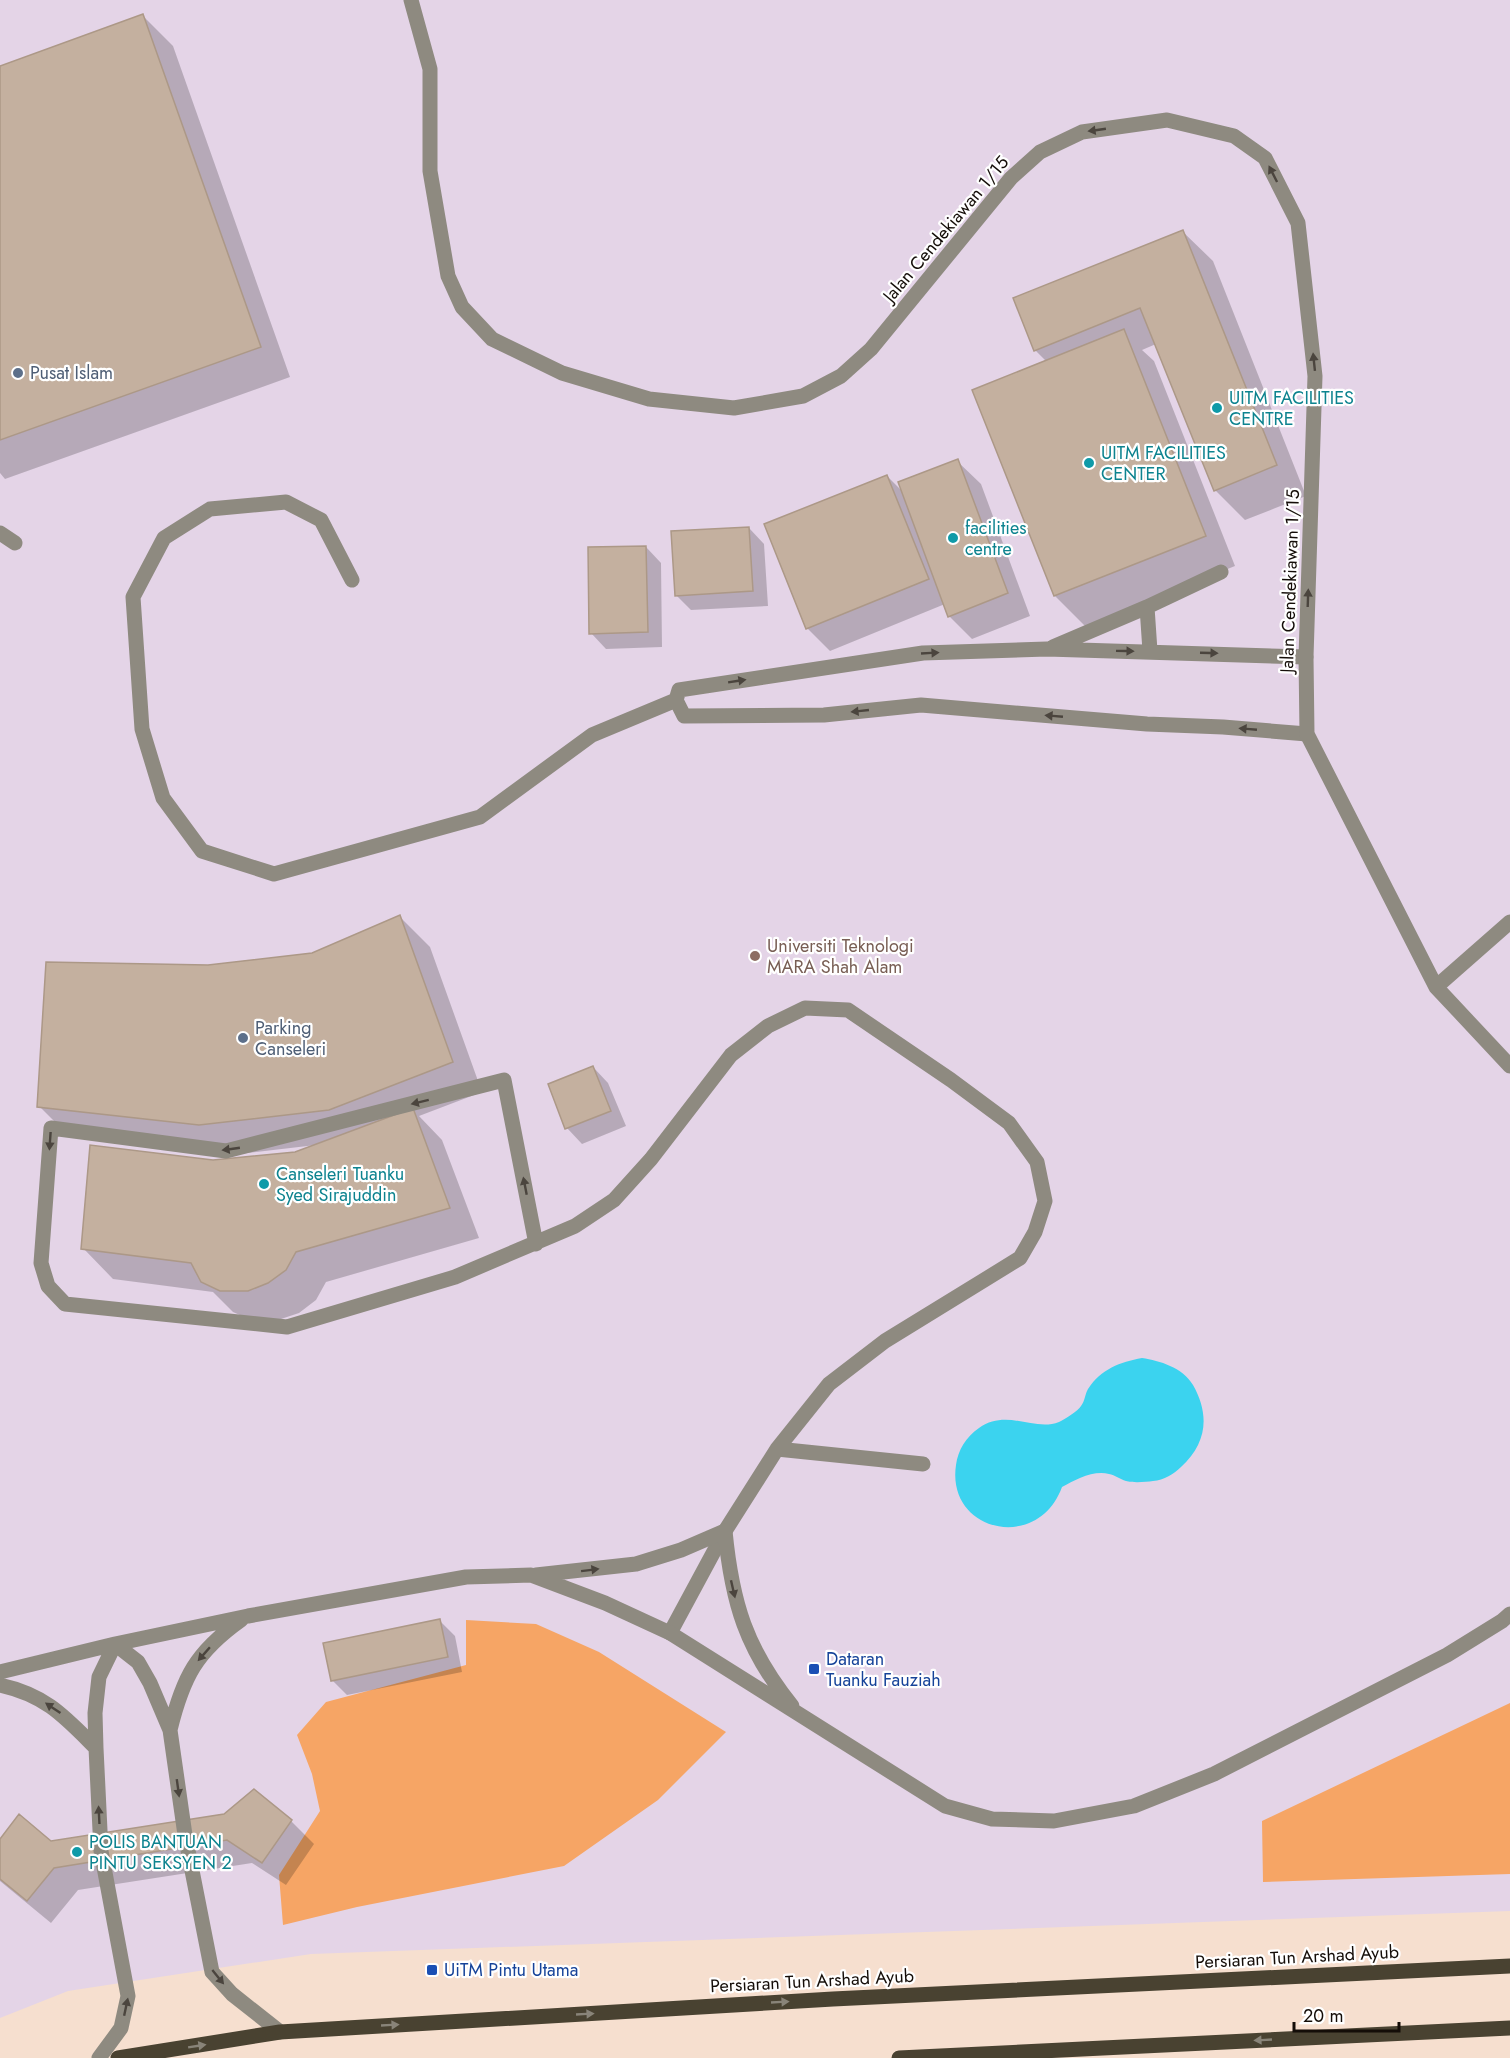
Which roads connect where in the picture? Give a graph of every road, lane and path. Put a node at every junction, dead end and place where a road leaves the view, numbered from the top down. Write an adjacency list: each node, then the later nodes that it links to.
1 (411, 0): 9 (street, Jalan Cendekiawan 1/15, one-way to 1)
2 (0, 533): 3 (street)
3 (15, 543)
4 (1221, 572): 6 (street)
5 (352, 580): 10 (street)
6 (1147, 607): 7 (street); 8 (street)
7 (1047, 649): 8 (street, one-way to 8); 10 (street, one-way to 7)
8 (1150, 651): 9 (street, one-way to 9)
9 (1306, 657): 11 (street, Jalan Cendekiawan 1/15)
10 (676, 700): 11 (street, one-way to 10)
11 (1307, 734): 13 (street, Jalan Cendekiawan 1/15)
12 (1510, 922): 13 (street)
13 (1436, 987): 14 (street, Jalan Cendekiawan 1/15)
14 (1510, 1066)
15 (536, 1244): 15 (street, one-way to 15); 16 (street)
16 (777, 1449): 17 (street); 18 (street)
17 (923, 1464)
18 (725, 1531): 19 (street, one-way to 18); 22 (street); 26 (street, one-way to 26)
19 (531, 1575): 21 (street); 22 (street)
20 (1510, 1614): 26 (street)
21 (248, 1616): 23 (street); 27 (street, one-way to 27)
22 (670, 1633): 26 (street)
23 (116, 1644): 24 (street); 27 (street); 28 (street)
24 (0, 1672)
25 (0, 1685): 28 (street, one-way to 25)
26 (799, 1715)
27 (170, 1730): 31 (street, one-way to 31)
28 (96, 1748): 32 (street, one-way to 28)
29 (1510, 1966): 31 (main road, Persiaran Tun Arshad Ayub, one-way to 29)
30 (1510, 2028): 34 (main road, one-way to 34)
31 (280, 2032): 33 (main road, Persiaran Tun Arshad Ayub, one-way to 31)
32 (99, 2058)
33 (118, 2058)
34 (899, 2058)

